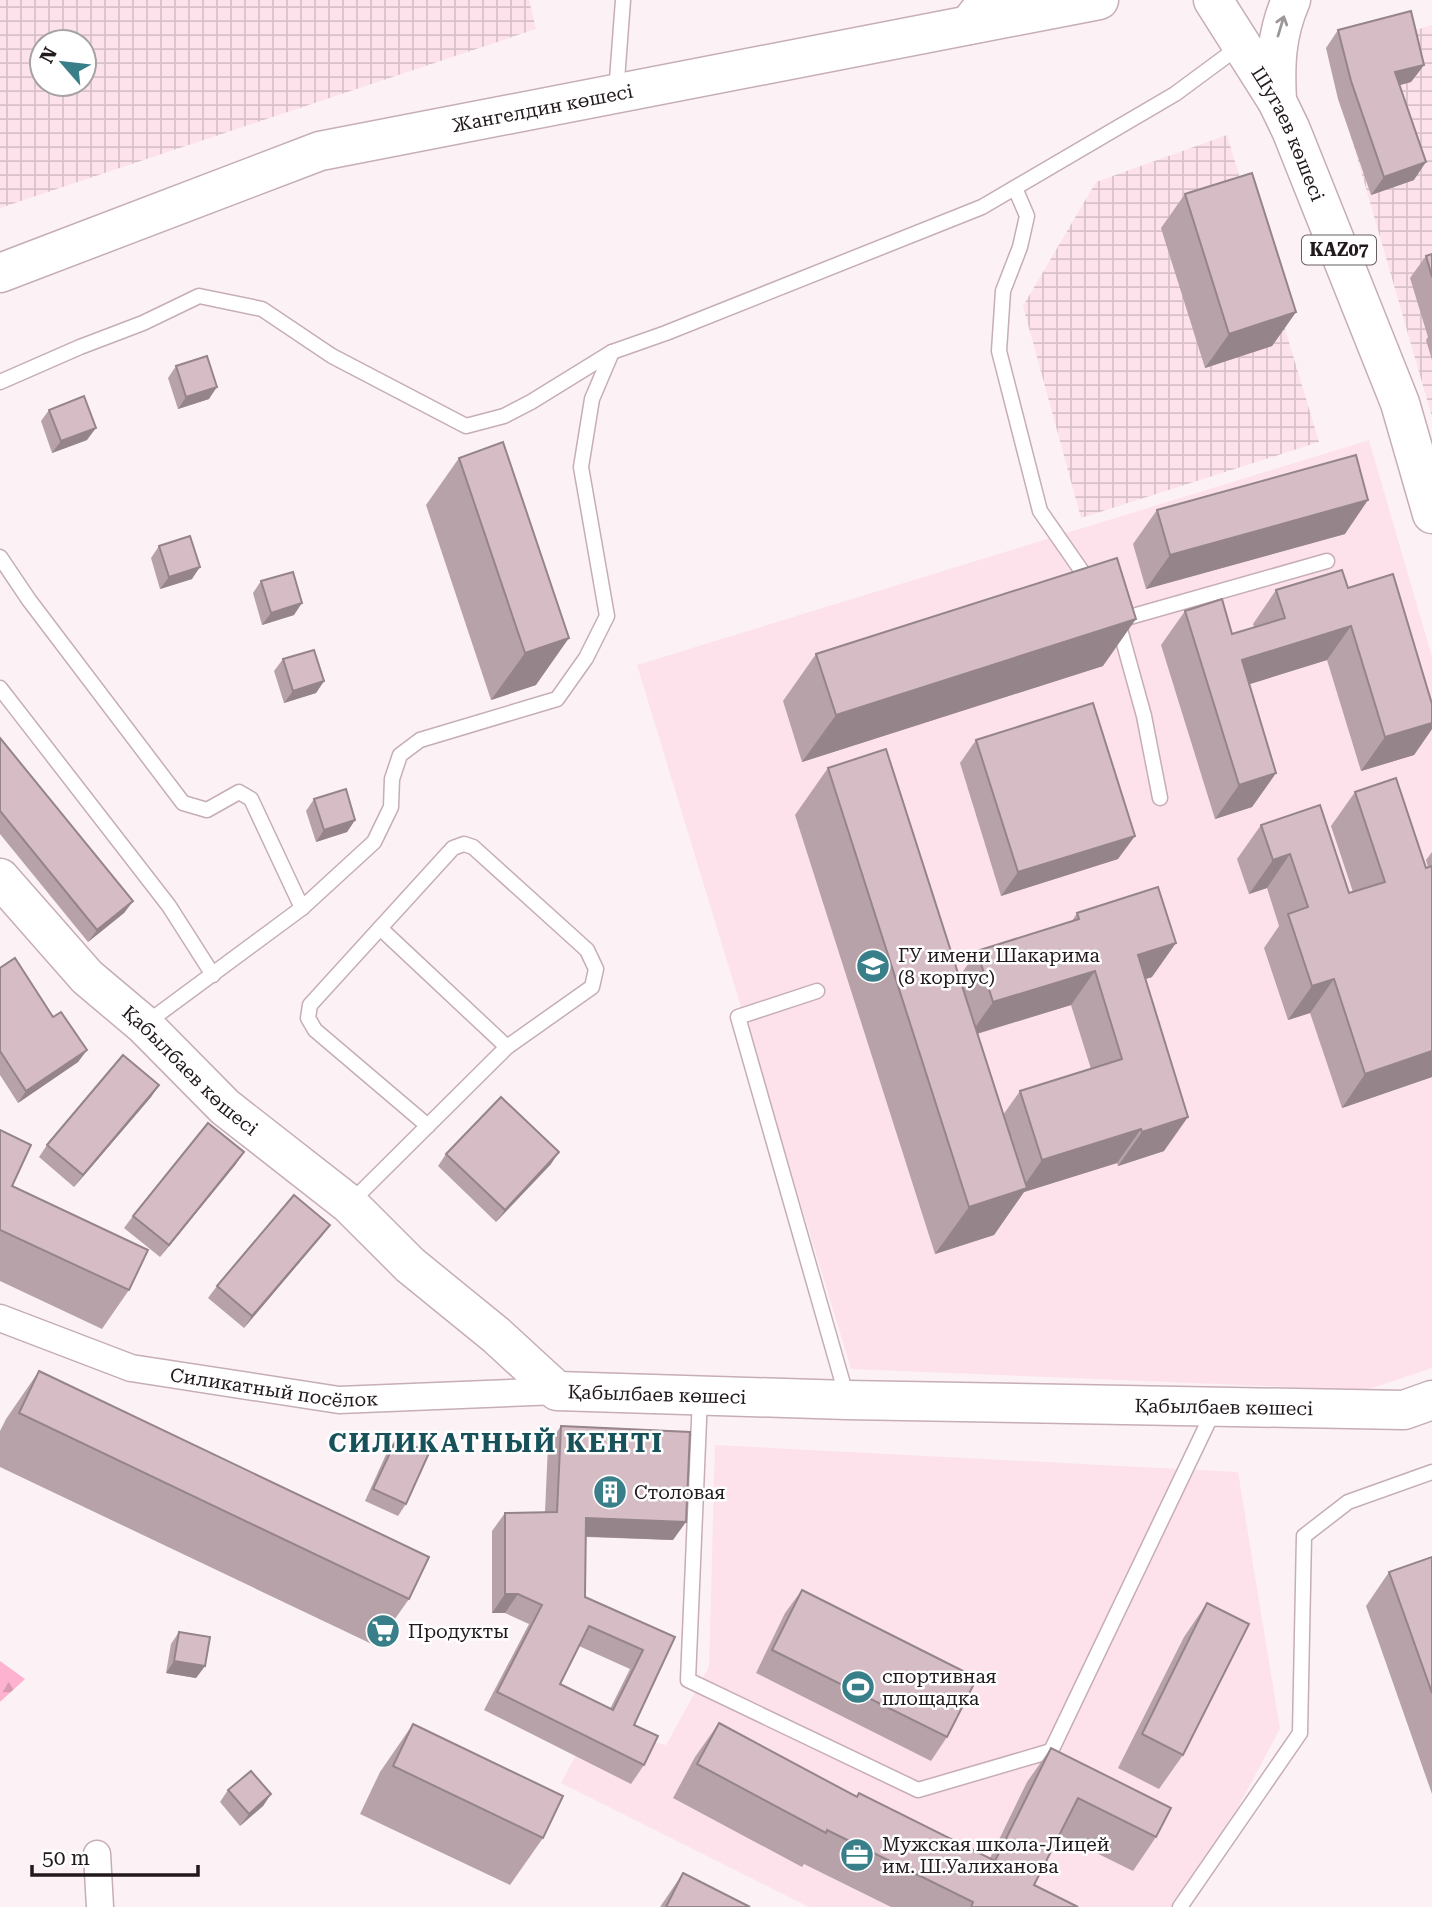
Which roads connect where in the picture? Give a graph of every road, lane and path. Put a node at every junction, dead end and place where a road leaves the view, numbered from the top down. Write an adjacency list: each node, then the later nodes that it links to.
1 (623, 0): 7 (lane)
2 (1099, 0): 5 (main road, Жангелдин көшесі)
3 (1213, 0): 6 (main road, Шугаев көшесі / KAZ07)
4 (1292, 0): 8 (main road, one-way to 4)
5 (979, 13): 7 (main road, Жангелдин көшесі)
6 (1241, 45): 8 (main road, Шугаев көшесі / KAZ07); 9 (lane)
7 (616, 93): 10 (main road, Жангелдин көшесі)
8 (1277, 101): 13 (main road, Шугаев көшесі / KAZ07)
9 (1015, 188): 11 (lane); 16 (lane)
10 (0, 273)
11 (612, 352): 12 (lane); 20 (lane)
12 (0, 382)
13 (1432, 514)
14 (0, 557): 20 (lane)
15 (1327, 561): 16 (lane)
16 (1110, 610): 18 (lane)
17 (0, 688): 22 (lane)
18 (1160, 798)
19 (0, 878): 24 (main road, Қабылбаев көшесі)
20 (302, 908): 22 (lane)
21 (380, 928): 25 (lane); 25 (lane); 26 (lane)
22 (213, 975): 24 (lane)
23 (817, 991): 31 (lane)
24 (144, 1025): 27 (main road, Қабылбаев көшесі)
25 (507, 1047): 26 (lane)
26 (428, 1126): 27 (lane)
27 (349, 1205): 29 (main road, Қабылбаев көшесі)
28 (0, 1318): 29 (street, Силикатный посёлок)
29 (557, 1391): 30 (main road, Қабылбаев көшесі)
30 (700, 1396): 31 (main road, Қабылбаев көшесі); 33 (lane)
31 (847, 1400): 33 (main road, Қабылбаев көшесі)
32 (1432, 1400): 33 (main road, Қабылбаев көшесі)
33 (1216, 1407)
34 (1432, 1472): 37 (lane)
35 (97, 1854): 36 (street)
36 (100, 1907)
37 (1180, 1907)

